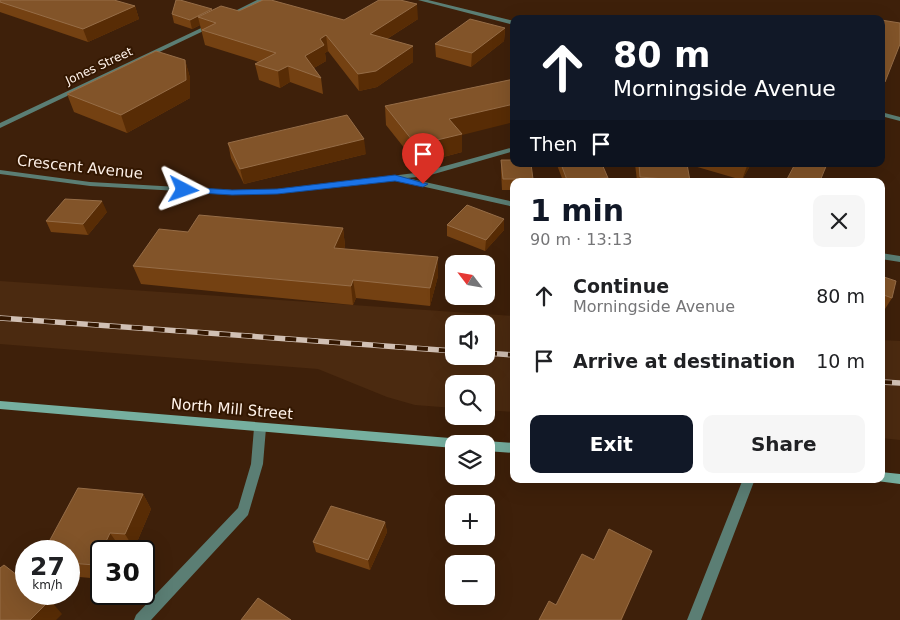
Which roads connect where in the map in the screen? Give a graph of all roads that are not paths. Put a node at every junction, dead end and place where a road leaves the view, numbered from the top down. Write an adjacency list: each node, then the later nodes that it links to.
1 (261, 0): 6 (street, Jones Street)
2 (421, 0): 3 (street)
3 (510, 22)
4 (885, 115): 5 (street)
5 (900, 119)
6 (0, 126)
7 (510, 150): 9 (street, Crescent Avenue)
8 (0, 172): 9 (street, Crescent Avenue)
9 (395, 178): 10 (street)
10 (510, 204)
11 (885, 257): 12 (street)
12 (900, 259)
13 (0, 405): 14 (main road, North Mill Street)
14 (260, 428): 15 (main road, North Mill Street); 21 (street)
15 (445, 443)
16 (495, 447): 17 (main road)
17 (510, 448)
18 (885, 478): 19 (main road)
19 (900, 479)
20 (747, 483): 22 (street)
21 (141, 620)
22 (694, 620)

